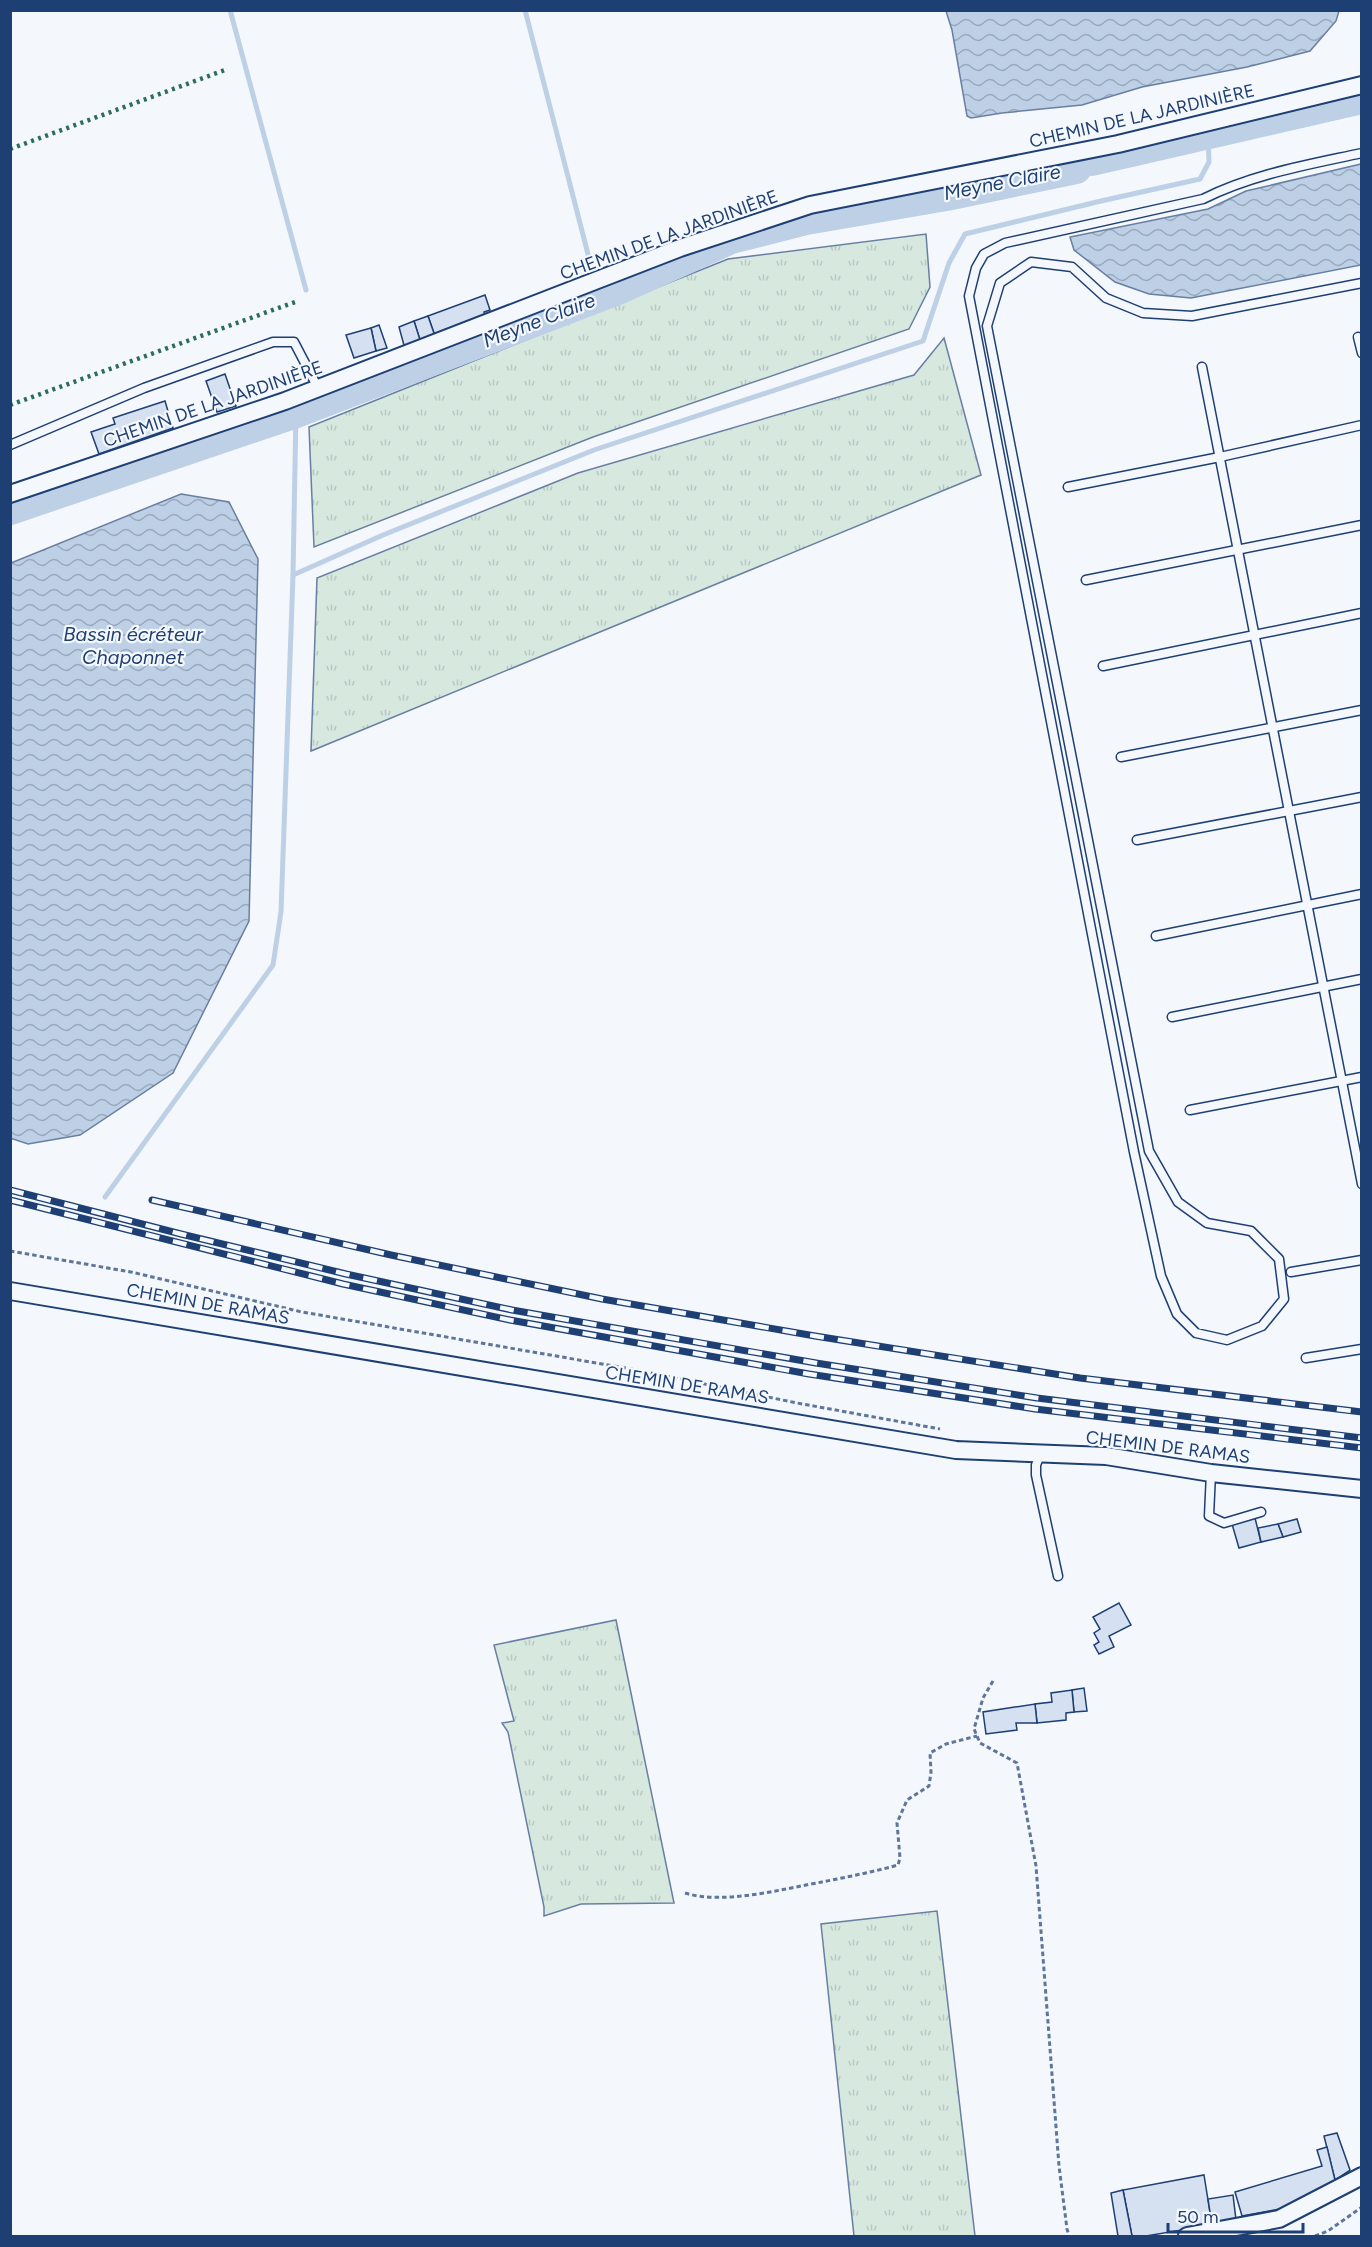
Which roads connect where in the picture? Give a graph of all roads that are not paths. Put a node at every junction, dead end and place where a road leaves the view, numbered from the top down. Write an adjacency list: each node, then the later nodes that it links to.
1 (1362, 85): 7 (street, CHEMIN DE LA JARDINIÈRE)
2 (1362, 153): 3 (lane)
3 (1362, 283)
4 (1358, 337): 5 (lane)
5 (1362, 352)
6 (1202, 367): 10 (lane)
7 (318, 388): 9 (lane); 12 (street, CHEMIN DE LA JARDINIÈRE)
8 (1362, 425): 10 (lane)
9 (10, 445)
10 (1220, 457): 11 (lane); 14 (lane)
11 (1068, 487)
12 (10, 494)
13 (1362, 525): 14 (lane)
14 (1238, 550): 15 (lane); 17 (lane)
15 (1086, 580)
16 (1362, 614): 17 (lane)
17 (1254, 635): 18 (lane); 20 (lane)
18 (1103, 666)
19 (1362, 710): 20 (lane)
20 (1272, 727): 21 (lane); 23 (lane)
21 (1121, 757)
22 (1362, 797): 23 (lane)
23 (1289, 810): 24 (lane); 26 (lane)
24 (1137, 840)
25 (1362, 894): 26 (lane)
26 (1307, 904): 27 (lane); 29 (lane)
27 (1156, 936)
28 (1362, 980): 29 (lane)
29 (1323, 987): 30 (lane); 32 (lane)
30 (1172, 1017)
31 (1362, 1077): 32 (lane)
32 (1341, 1081): 33 (lane); 34 (lane)
33 (1190, 1110)
34 (1362, 1184)
35 (1362, 1260): 36 (lane)
36 (1291, 1272)
37 (10, 1291): 40 (street, CHEMIN DE RAMAS)
38 (1362, 1348): 39 (lane)
39 (1305, 1358)
40 (1041, 1453): 41 (street, CHEMIN DE RAMAS); 44 (lane)
41 (1211, 1473): 42 (street, CHEMIN DE RAMAS); 43 (lane)
42 (1362, 1489)
43 (1261, 1512)
44 (1058, 1576)
45 (1362, 2176): 46 (street)
46 (1187, 2236)

